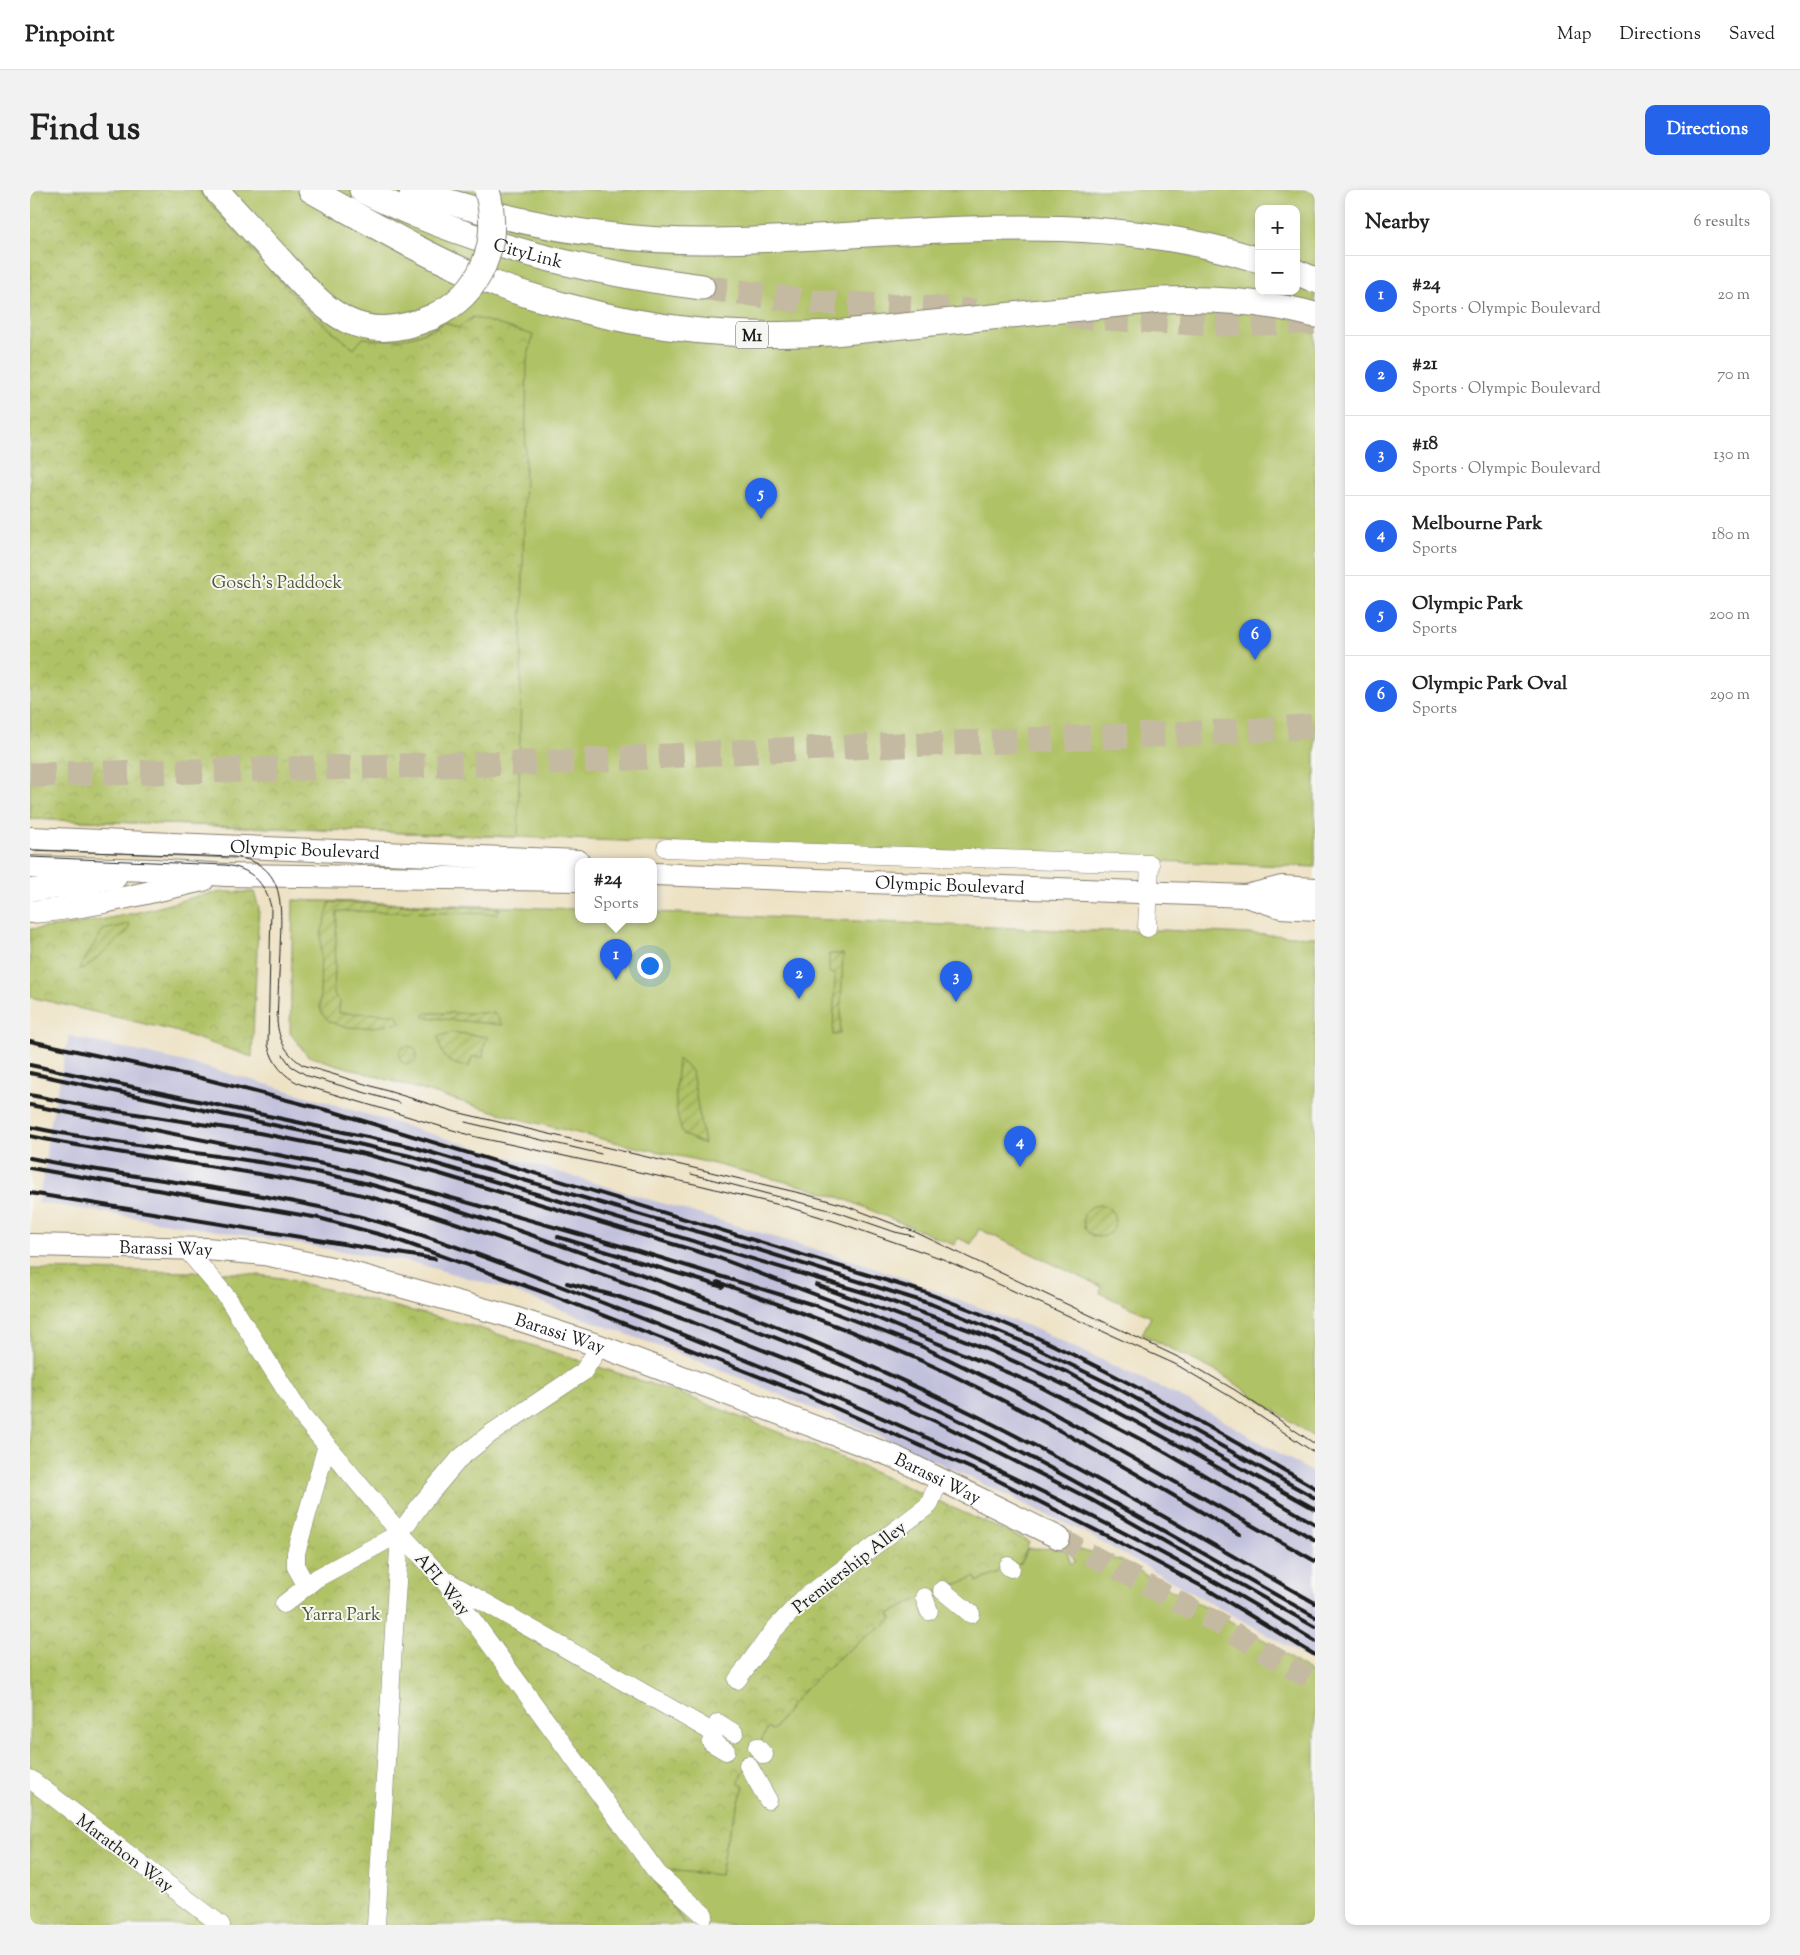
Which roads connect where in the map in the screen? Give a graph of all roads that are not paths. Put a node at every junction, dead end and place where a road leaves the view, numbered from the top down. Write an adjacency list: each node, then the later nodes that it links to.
1 (216, 190): 5 (highway, bridge)
2 (312, 190): 10 (highway, M1)
3 (362, 190): 9 (highway, CityLink)
4 (412, 190): 6 (highway)
5 (487, 190)
6 (1255, 259)
7 (1300, 274): 8 (highway)
8 (1315, 280)
9 (702, 287)
10 (1315, 315)
11 (30, 838): 12 (main road, Olympic Boulevard)
12 (142, 842): 13 (main road, Olympic Boulevard); 17 (main road)
13 (245, 848): 15 (main road, Olympic Boulevard); 17 (main road)
14 (666, 848): 23 (street)
15 (575, 862)
16 (30, 867): 17 (main road, Olympic Boulevard)
17 (153, 870): 19 (main road, Olympic Boulevard); 22 (main road); 25 (main road)
18 (657, 874): 23 (main road, Olympic Boulevard)
19 (226, 875): 20 (main road, Olympic Boulevard); 25 (main road)
20 (575, 880)
21 (1315, 889): 24 (main road, Olympic Boulevard)
22 (30, 890)
23 (1148, 892): 24 (main road, Olympic Boulevard); 28 (street)
24 (1246, 896): 26 (main road, Olympic Boulevard)
25 (135, 897): 27 (main road)
26 (1315, 909)
27 (30, 912)
28 (1147, 928)
29 (30, 1245): 30 (main road, Barassi Way)
30 (186, 1249): 31 (main road, Barassi Way); 32 (street, AFL Way)
31 (600, 1346): 33 (main road, Barassi Way); 34 (street)
32 (327, 1445): 34 (street, AFL Way); 37 (street)
33 (940, 1478): 35 (main road, Barassi Way); 41 (street, Premiership Alley)
34 (400, 1533): 36 (street, AFL Way); 37 (street); 48 (street)
35 (1059, 1538)
36 (442, 1578): 42 (street); 46 (street, AFL Way)
37 (306, 1585): 39 (street)
38 (942, 1590): 40 (street)
39 (284, 1604)
40 (971, 1614)
41 (737, 1680)
42 (734, 1733)
43 (748, 1765): 45 (street)
44 (30, 1779): 47 (street, Marathon Way)
45 (768, 1800)
46 (704, 1914)
47 (221, 1925)
48 (376, 1925)

